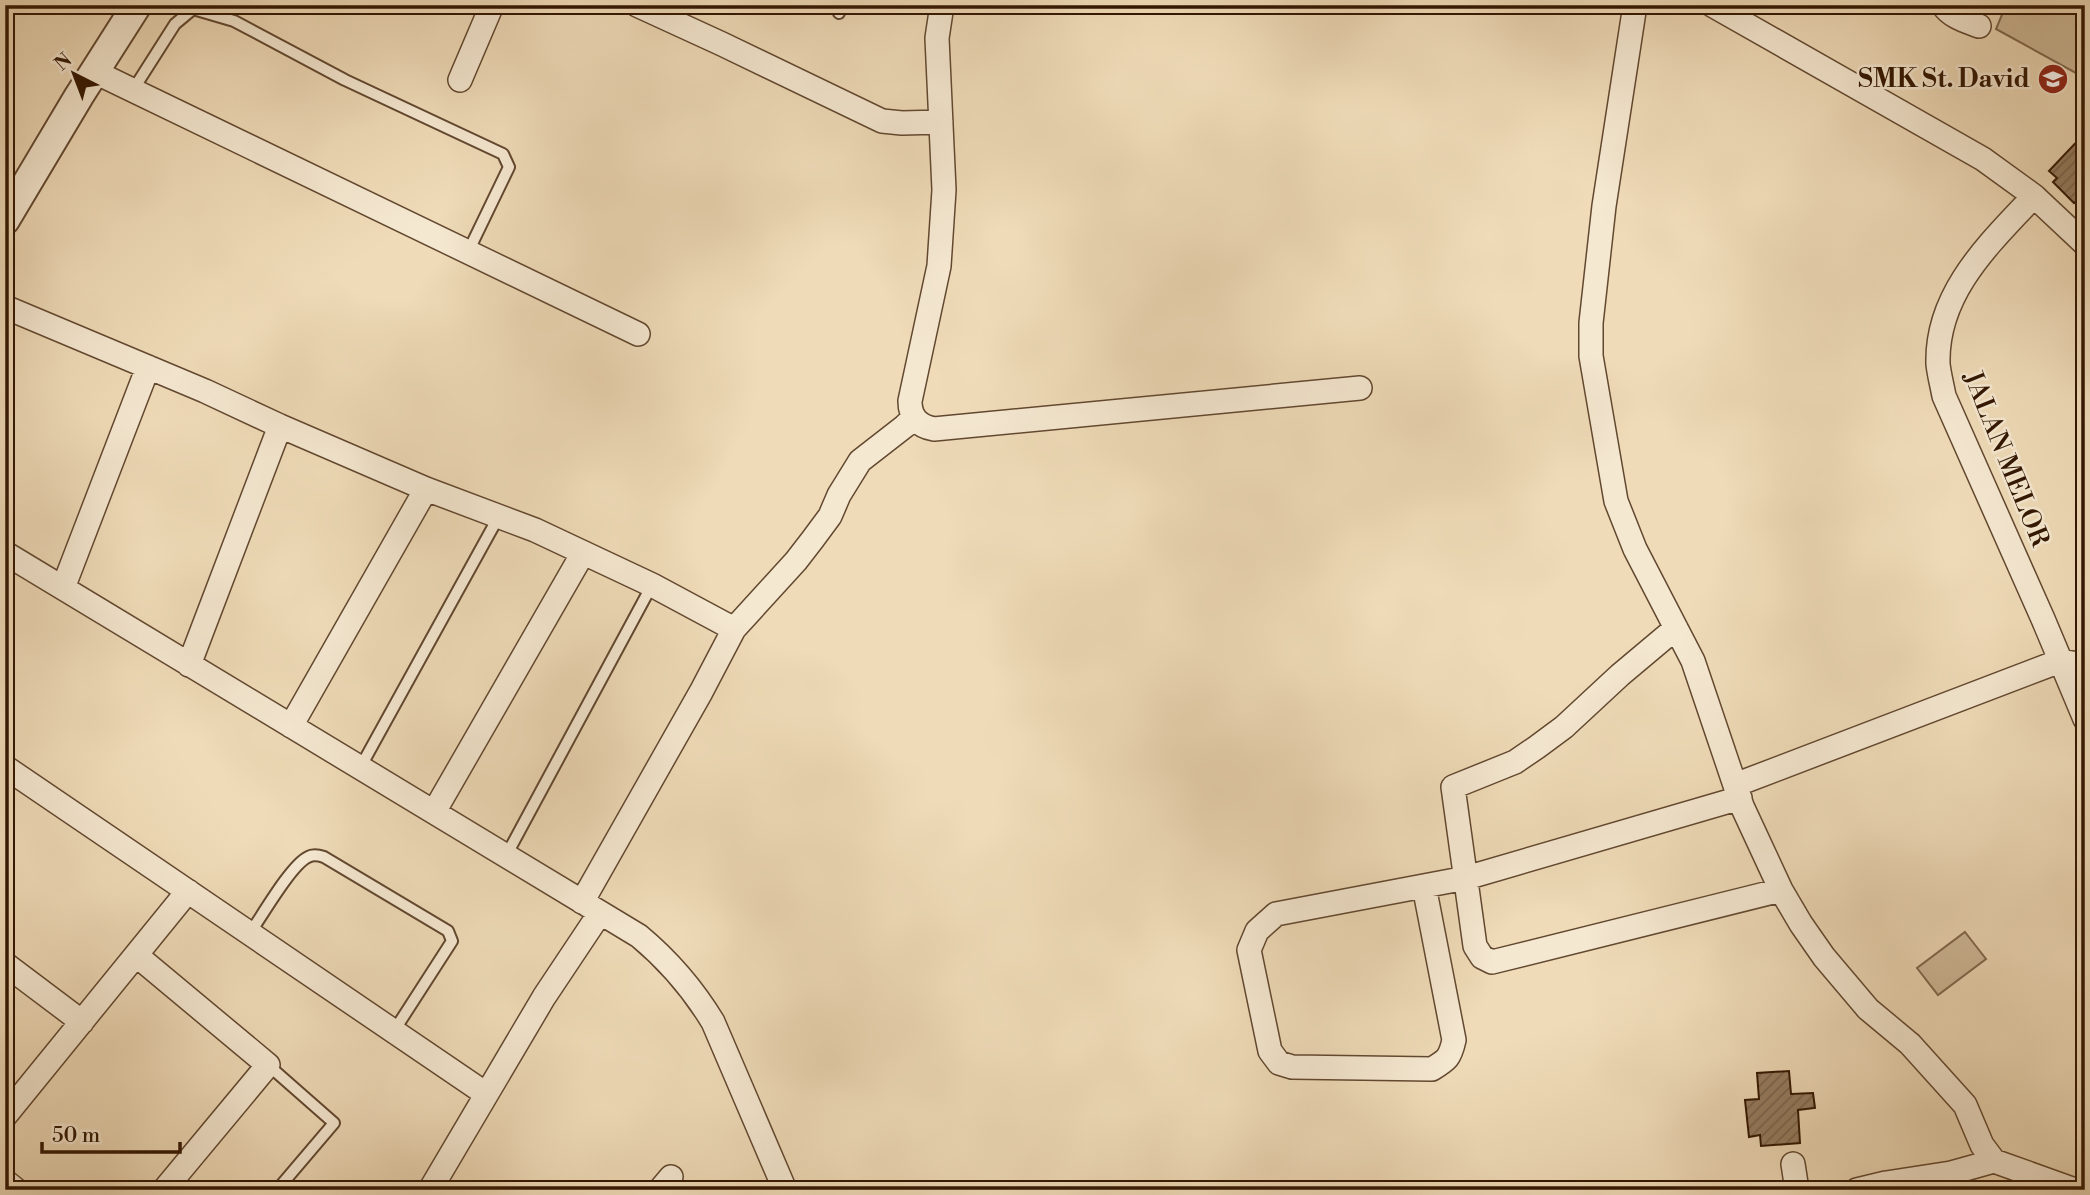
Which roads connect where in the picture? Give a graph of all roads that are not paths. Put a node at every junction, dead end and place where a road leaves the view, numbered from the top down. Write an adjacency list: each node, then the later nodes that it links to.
1 (136, 5): 9 (street)
2 (492, 5): 10 (street)
3 (637, 5): 12 (street)
4 (942, 5): 12 (street)
5 (1635, 5): 29 (street)
6 (1712, 5): 13 (street)
7 (1943, 5): 8 (street)
8 (1979, 26)
9 (95, 72): 11 (street); 14 (street)
10 (460, 80)
11 (133, 90): 16 (street); 16 (lane)
12 (941, 122): 21 (street)
13 (2034, 196): 15 (street); 31 (street, JALAN MELOR)
14 (5, 220)
15 (2085, 244)
16 (468, 252): 18 (street)
17 (7, 312): 19 (street)
18 (638, 334)
19 (148, 367): 22 (street); 28 (street)
20 (1360, 388): 21 (street)
21 (914, 418): 30 (street)
22 (280, 426): 23 (street); 32 (street)
23 (426, 489): 24 (street); 35 (street)
24 (499, 516): 26 (street); 36 (lane)
25 (5, 553): 28 (street)
26 (583, 553): 27 (street); 39 (street)
27 (652, 585): 30 (street); 40 (lane)
28 (64, 588): 32 (street)
29 (1676, 628): 38 (street); 41 (street)
30 (734, 629): 45 (street)
31 (2060, 662): 33 (street); 34 (street, JALAN MELOR); 38 (street)
32 (189, 665): 35 (street)
33 (2085, 665)
34 (2085, 719)
35 (291, 726): 36 (street)
36 (360, 768): 39 (street)
37 (6, 769): 44 (street)
38 (1737, 791): 41 (street); 43 (street)
39 (434, 813): 40 (street)
40 (506, 856): 45 (street)
41 (1466, 878): 42 (street); 43 (street)
42 (1424, 886): 42 (street)
43 (1781, 890): 54 (street)
44 (188, 891): 46 (street); 47 (street)
45 (591, 907): 52 (street); 62 (street)
46 (250, 933): 50 (street); 50 (lane)
47 (136, 955): 49 (street); 51 (street)
48 (5, 964): 49 (street)
49 (82, 1022): 53 (street)
50 (394, 1031): 52 (street)
51 (268, 1065): 60 (street); 61 (lane)
52 (486, 1094): 58 (street)
53 (5, 1116)
54 (1994, 1161): 57 (street); 65 (street)
55 (1793, 1164): 63 (street)
56 (5, 1181): 59 (street)
57 (1917, 1184): 64 (street)
58 (435, 1188)
59 (16, 1190)
60 (164, 1190)
61 (277, 1190)
62 (785, 1190)
63 (1797, 1190)
64 (1857, 1190)
65 (2075, 1190)

